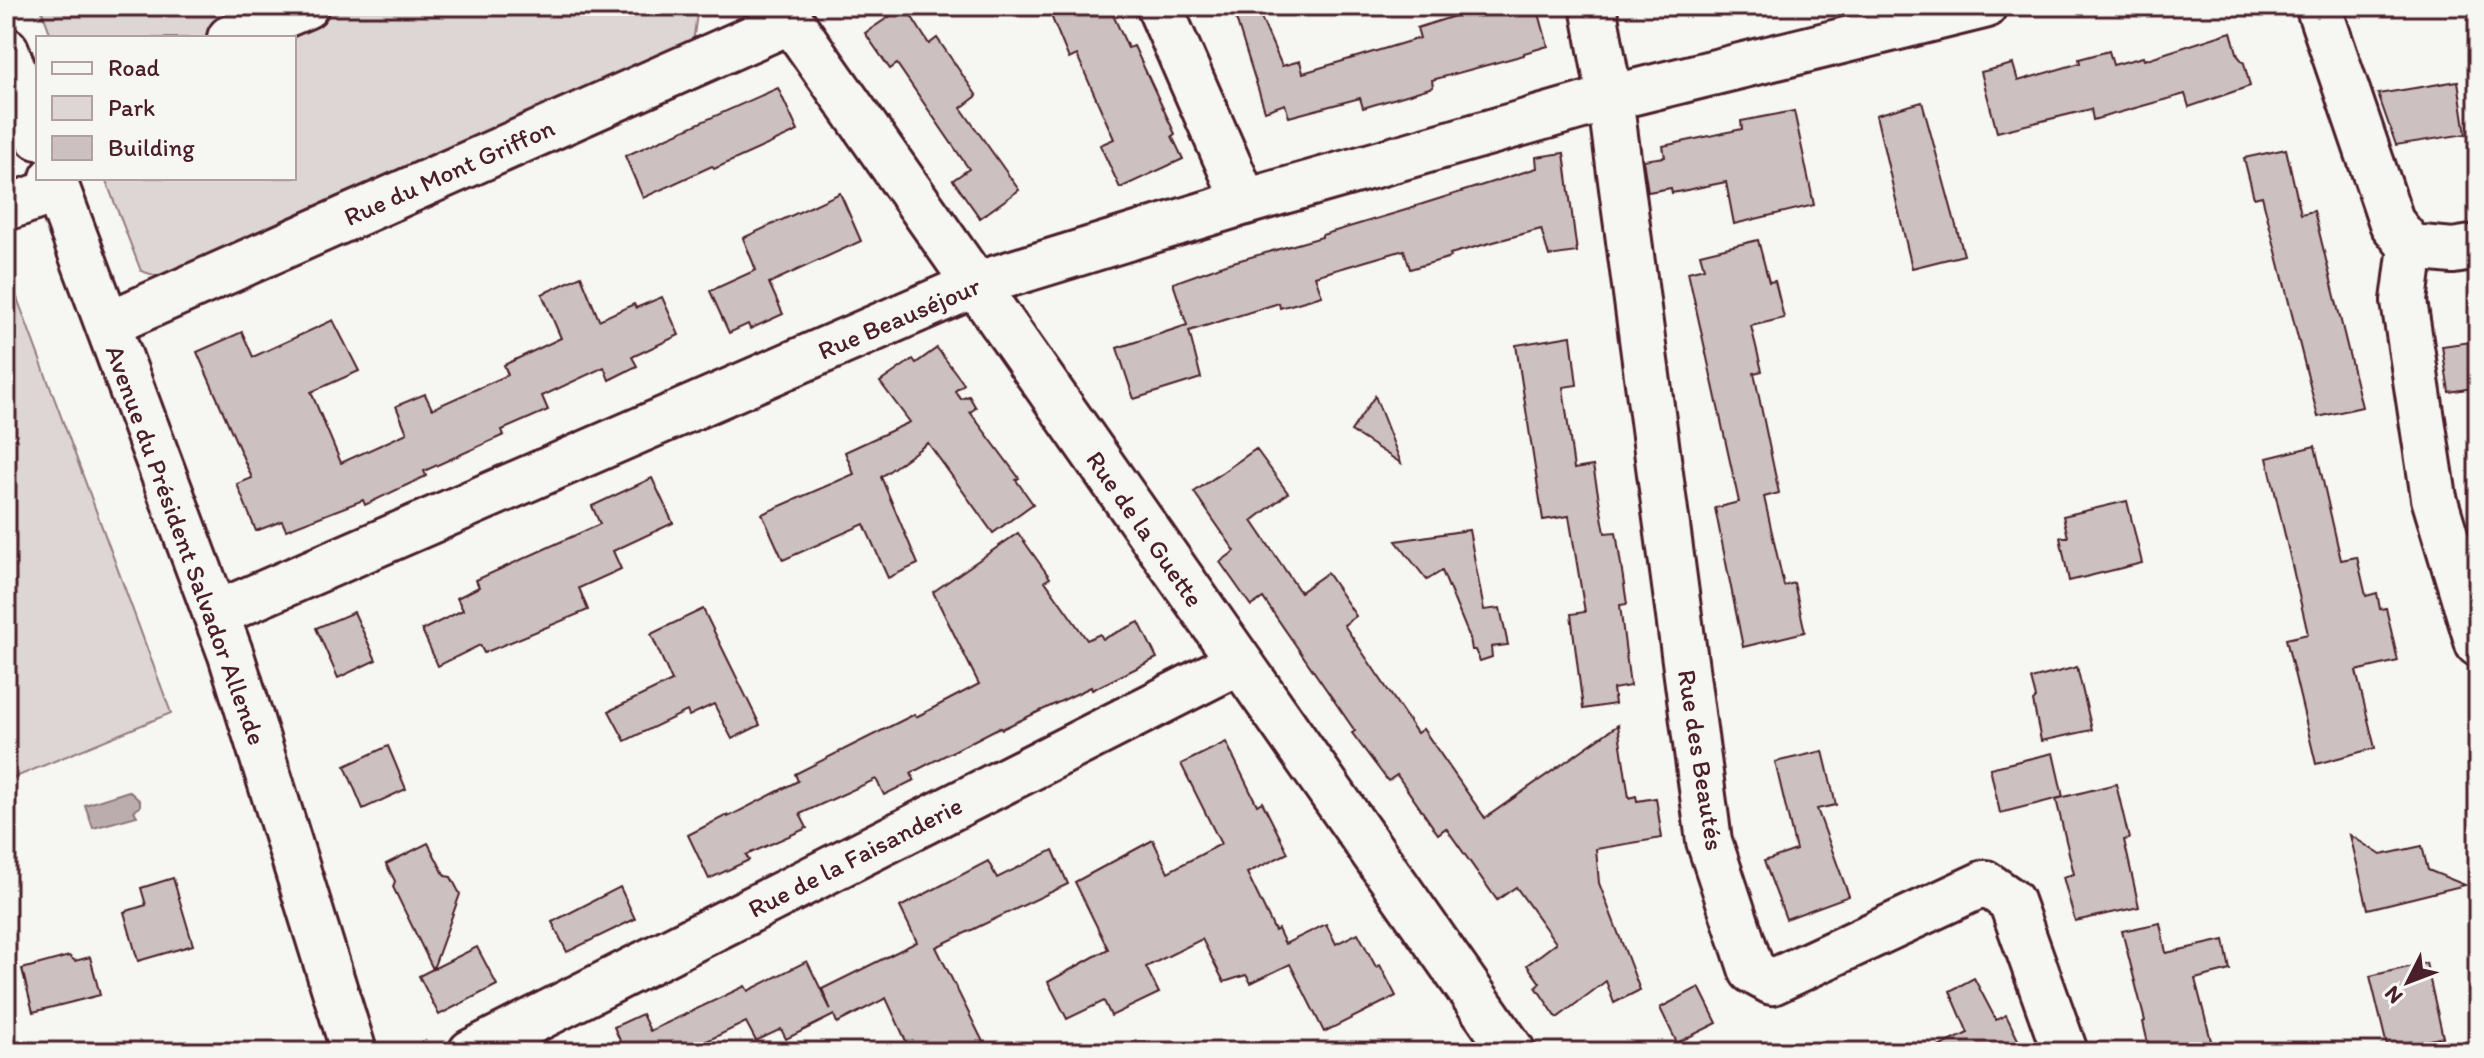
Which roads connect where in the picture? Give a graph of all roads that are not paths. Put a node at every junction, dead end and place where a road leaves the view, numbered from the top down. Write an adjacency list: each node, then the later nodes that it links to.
1 (306, 6): 7 (street)
2 (1159, 6): 12 (street)
3 (1593, 6): 9 (street)
4 (1984, 6): 9 (street, Rue Beauséjour)
5 (2318, 6): 14 (street)
6 (776, 12): 16 (street, Rue de la Guette); 17 (street, Rue du Mont Griffon)
7 (235, 36)
8 (6, 50): 10 (street)
9 (1610, 98): 12 (street, Rue Beauséjour); 24 (street, Rue des Beautés)
10 (36, 126)
11 (55, 184): 13 (street); 17 (street, Avenue du Président Salvador Allende)
12 (1245, 202): 16 (street, Rue Beauséjour)
13 (6, 208)
14 (2411, 247): 15 (street); 19 (street)
15 (2478, 247)
16 (974, 285): 18 (street, Rue Beauséjour); 20 (street, Rue de la Guette)
17 (108, 324): 18 (street, Avenue du Président Salvador Allende)
18 (216, 614): 22 (street, Avenue du Président Salvador Allende)
19 (2478, 644)
20 (1239, 662): 21 (street, Rue de la Guette); 23 (street, Rue de la Faisanderie)
21 (1498, 1047)
22 (354, 1052)
23 (471, 1052)
24 (2065, 1052)

